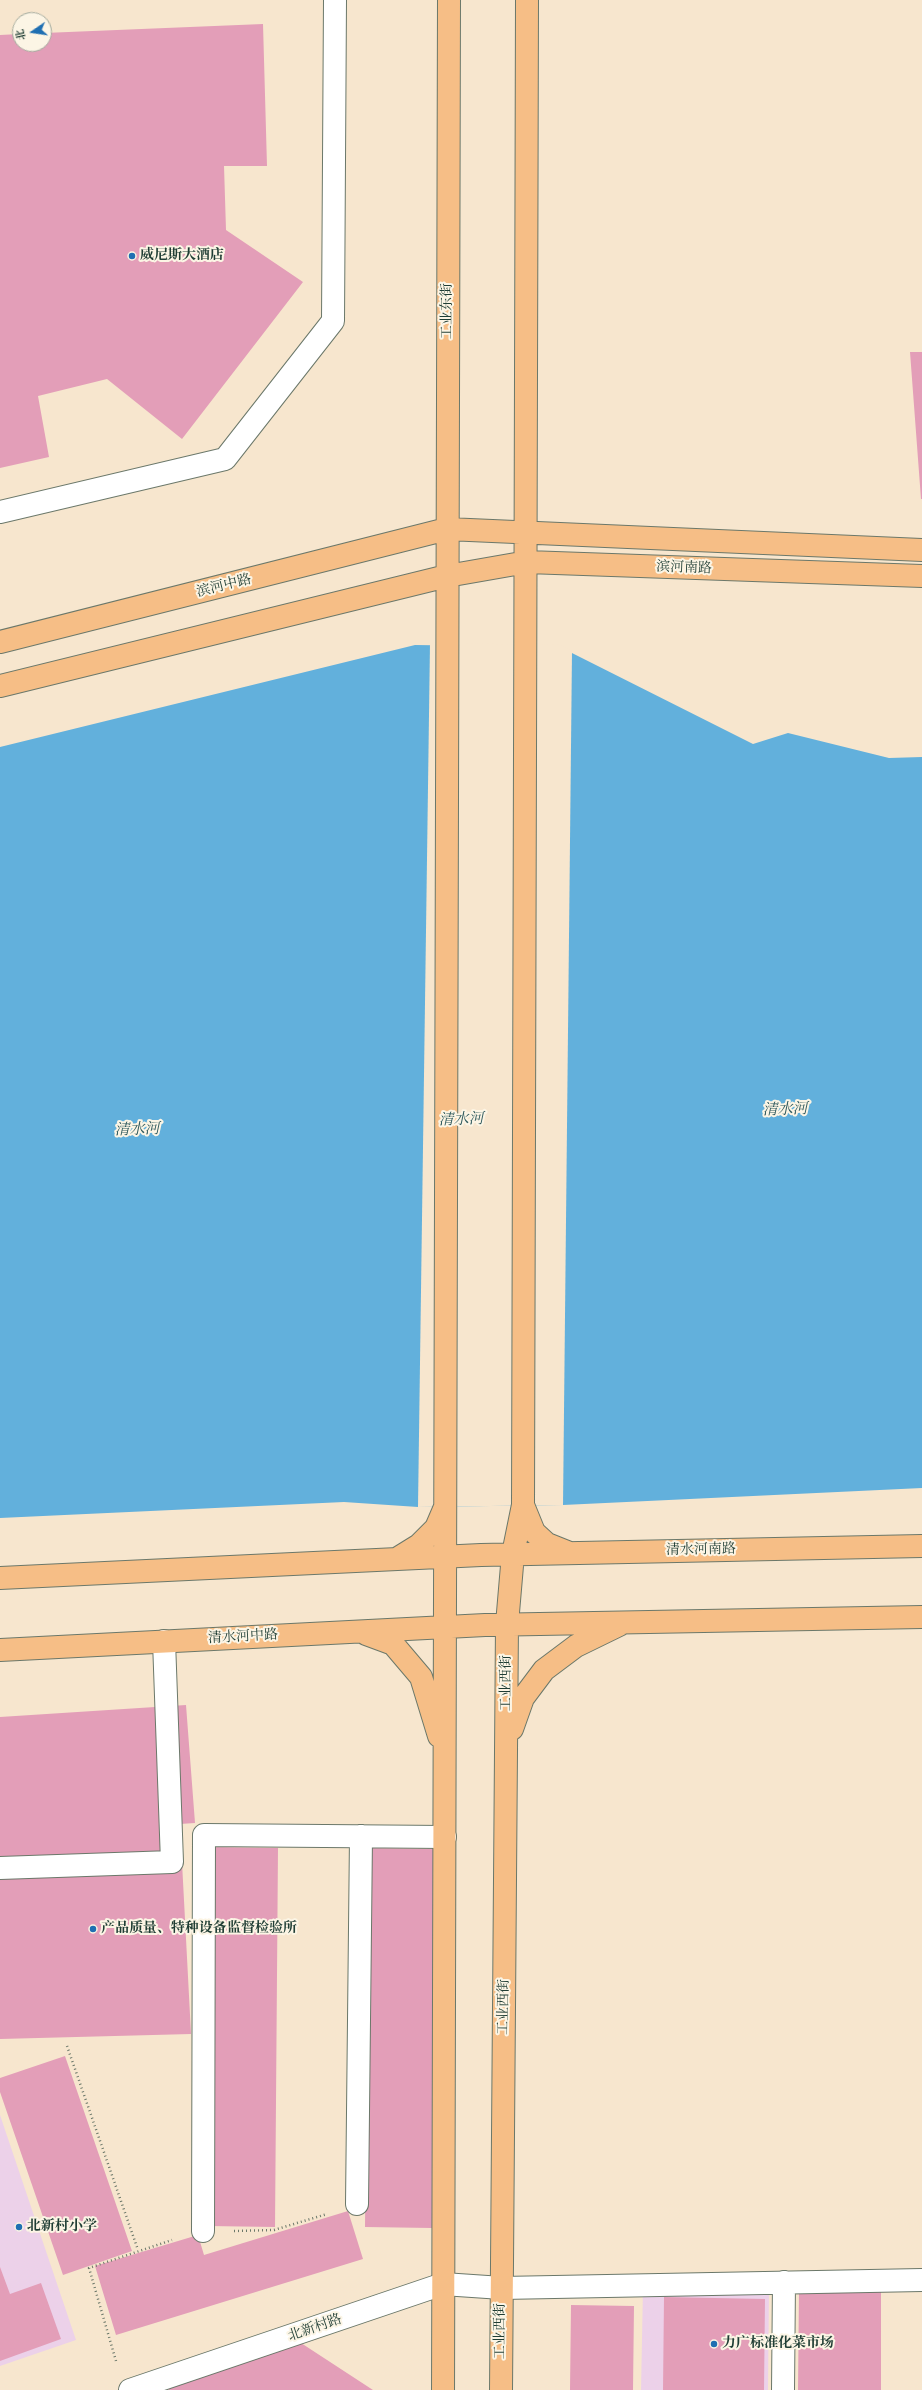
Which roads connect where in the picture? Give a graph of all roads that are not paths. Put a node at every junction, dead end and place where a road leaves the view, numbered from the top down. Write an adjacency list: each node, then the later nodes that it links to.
1 (335, 0): 4 (street)
2 (449, 0): 5 (main road, 工业东街)
3 (527, 0): 6 (main road)
4 (0, 512)
5 (447, 529): 6 (main road, 滨河南路); 9 (main road, 工业东街); 11 (main road, 滨河中路)
6 (526, 532): 7 (main road, 滨河南路); 8 (main road)
7 (922, 550)
8 (526, 562): 9 (main road, 滨河南路); 10 (main road, 滨河南路); 13 (main road)
9 (447, 576): 12 (main road); 14 (main road, 工业东街)
10 (922, 576)
11 (0, 642)
12 (0, 686)
13 (523, 1505): 16 (main road); 17 (main road, 工业西街)
14 (446, 1506): 18 (main road); 23 (main road, 工业东街)
15 (922, 1546): 16 (main road, 清水河南路)
16 (569, 1553): 17 (main road, 清水河南路)
17 (513, 1554): 18 (main road, 清水河南路); 22 (main road, 工业西街)
18 (396, 1559): 19 (main road)
19 (0, 1578)
20 (922, 1617): 21 (main road)
21 (626, 1622): 22 (main road); 27 (main road)
22 (507, 1624): 23 (main road, 清水河中路); 27 (main road, 工业西街)
23 (446, 1627): 24 (main road, 清水河中路); 28 (main road)
24 (360, 1631): 25 (main road, 清水河中路); 28 (main road)
25 (164, 1641): 26 (main road, 清水河中路); 31 (street)
26 (0, 1650)
27 (507, 1744): 37 (main road, 工业西街)
28 (445, 1753): 30 (main road)
29 (361, 1836): 30 (street); 32 (street); 33 (street)
30 (445, 1837): 36 (main road)
31 (0, 1868)
32 (357, 2204)
33 (203, 2231)
34 (922, 2280): 35 (street, 北新村路)
35 (784, 2282): 37 (street, 北新村路); 41 (street)
36 (443, 2284): 37 (street, 北新村路); 38 (street, 北新村路); 39 (main road)
37 (502, 2288): 40 (main road, 工业西街)
38 (130, 2390)
39 (443, 2390)
40 (501, 2390)
41 (783, 2390)

